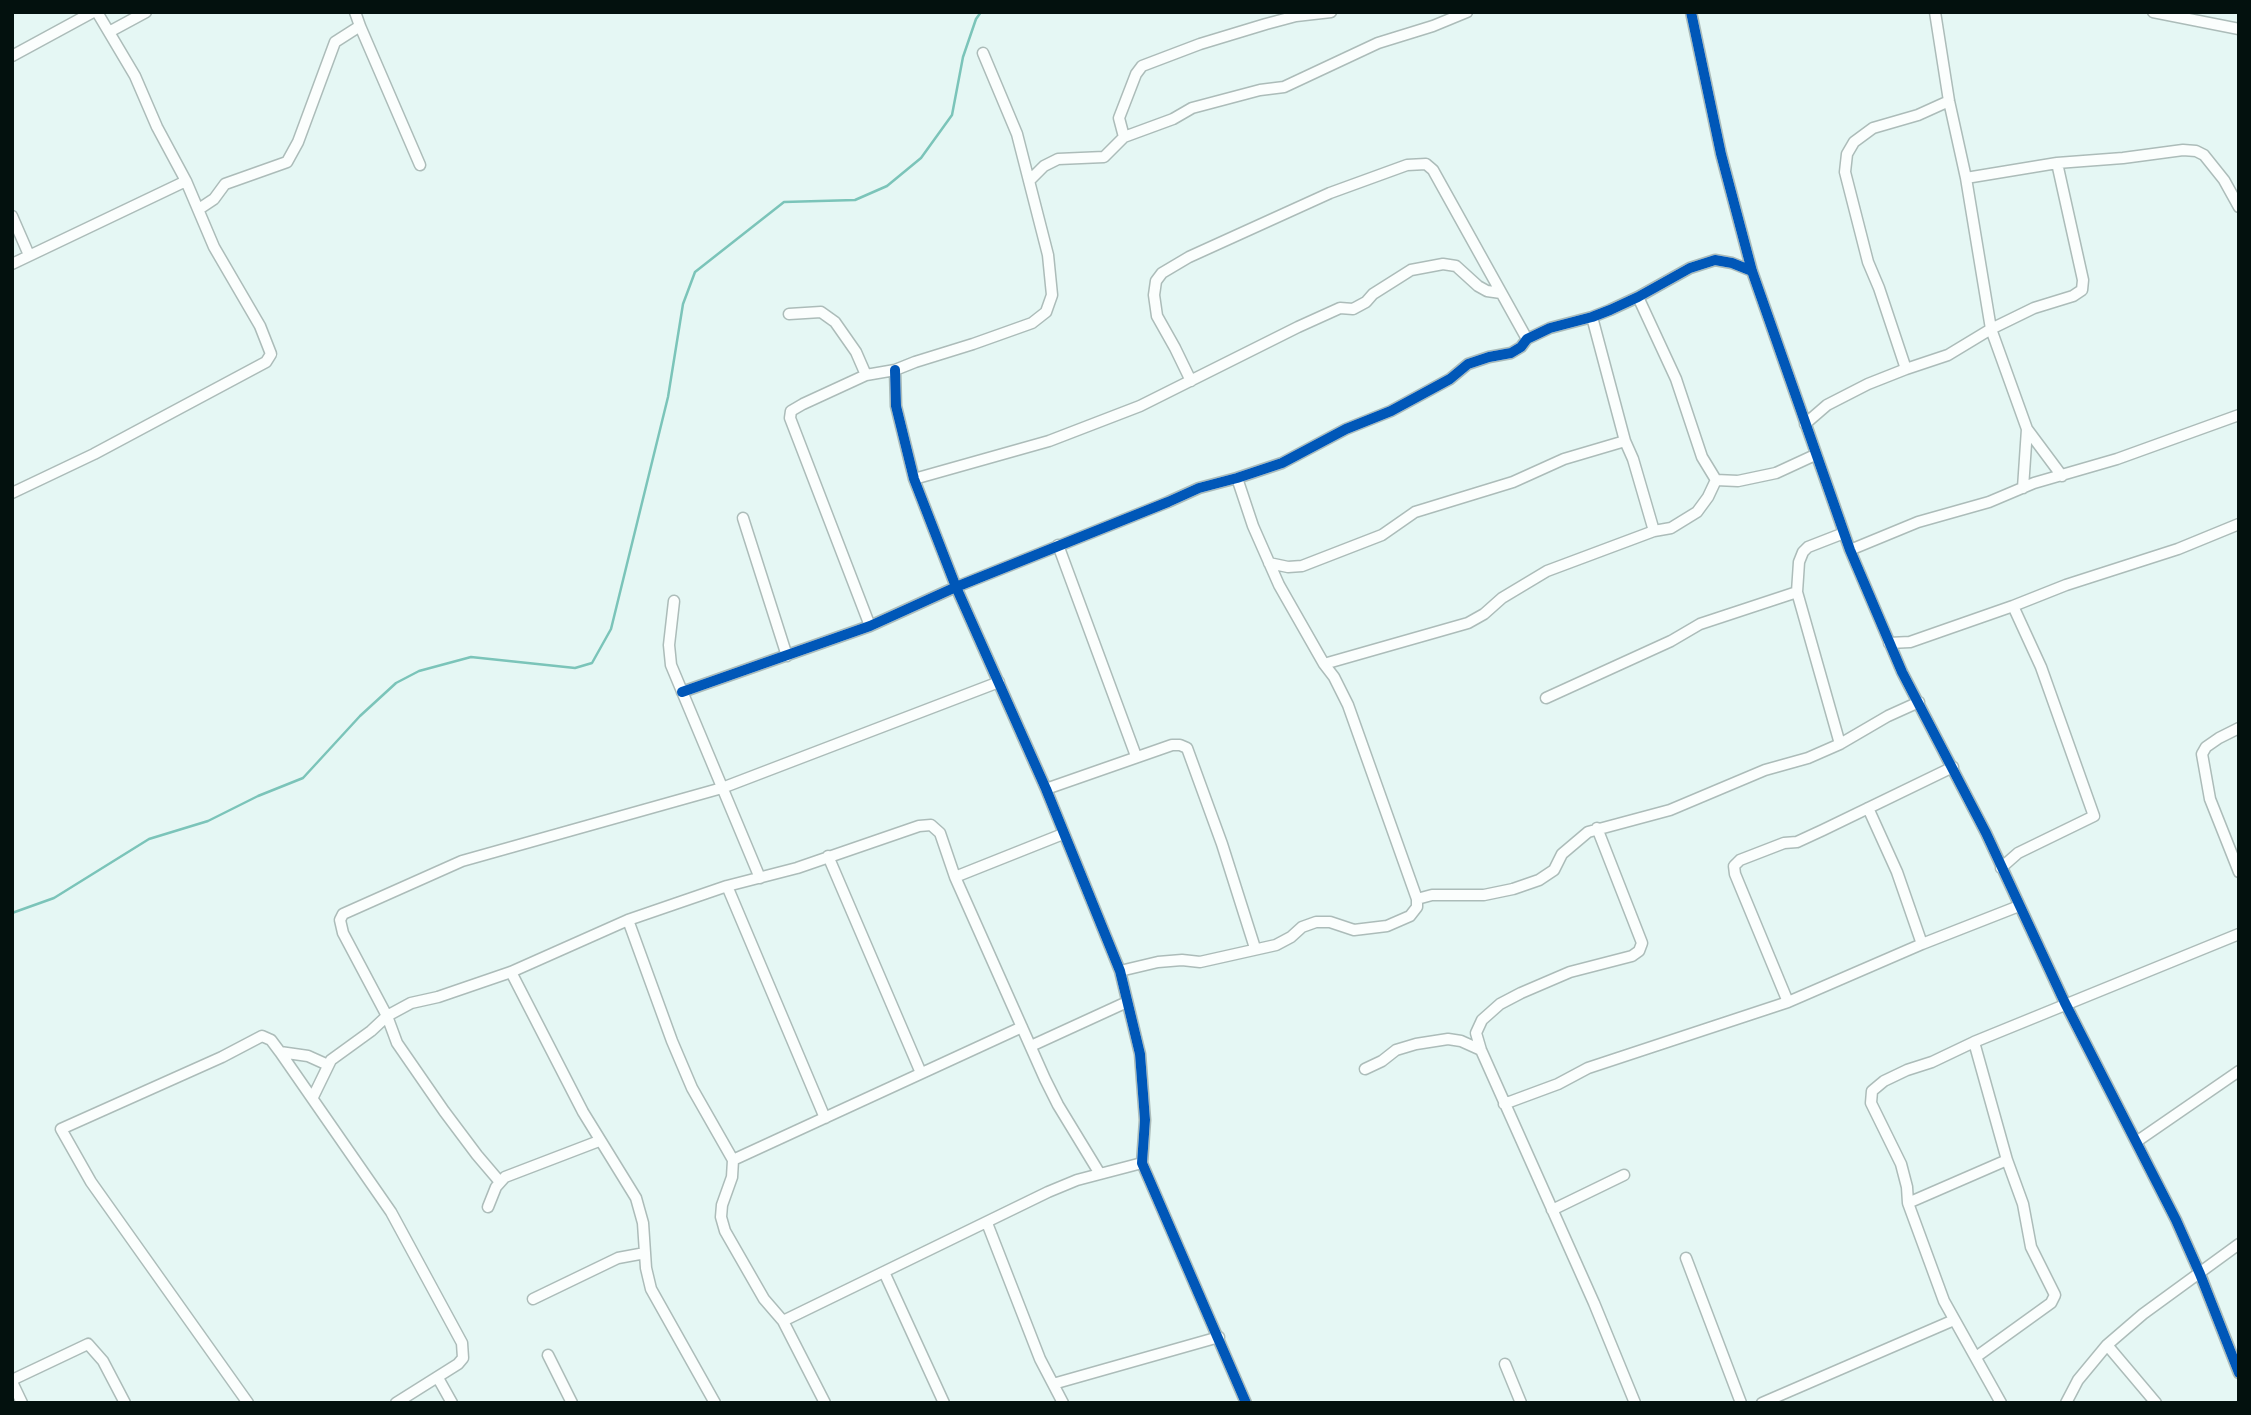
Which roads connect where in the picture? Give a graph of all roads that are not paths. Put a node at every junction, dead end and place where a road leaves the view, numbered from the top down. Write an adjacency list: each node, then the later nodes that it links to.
1 (95, 12): 11 (street); 13 (street)
2 (146, 12): 11 (street)
3 (355, 12): 9 (street)
4 (1331, 12): 15 (street)
5 (1467, 12): 15 (street)
6 (1691, 12): 26 (street)
7 (1935, 12): 14 (street)
8 (2153, 12): 10 (street)
9 (360, 26): 17 (street); 22 (street)
10 (2239, 29)
11 (109, 32): 19 (street)
12 (983, 52): 20 (street)
13 (12, 56)
14 (1949, 101): 18 (street); 33 (street)
15 (1124, 137): 20 (street)
16 (2057, 163): 18 (street); 21 (street); 31 (street)
17 (420, 165)
18 (1966, 178): 31 (street)
19 (186, 181): 22 (street); 24 (street)
20 (1029, 181): 34 (street)
21 (2239, 207)
22 (199, 209): 47 (street)
23 (12, 216): 24 (street)
24 (29, 255): 25 (street)
25 (12, 264)
26 (1752, 271): 28 (street); 38 (street)
27 (1501, 293): 32 (street); 36 (street); 36 (street)
28 (1638, 297): 30 (street); 45 (street)
29 (789, 314): 35 (street)
30 (1591, 317): 32 (street); 40 (street)
31 (1991, 328): 33 (street); 39 (street)
32 (1527, 339): 43 (street)
33 (1906, 369): 38 (street)
34 (895, 370): 35 (street); 44 (street)
35 (866, 375): 59 (street)
36 (1191, 381): 44 (street)
37 (2239, 415): 42 (street)
38 (1805, 424): 41 (street)
39 (2027, 429): 42 (street); 46 (street)
40 (1625, 441): 50 (street); 54 (street)
41 (1815, 454): 45 (street); 51 (street)
42 (2062, 475): 46 (street)
43 (1237, 478): 52 (street); 54 (street)
44 (914, 479): 55 (street)
45 (1716, 480): 50 (street)
46 (2023, 488): 53 (street)
47 (12, 493)
48 (743, 518): 61 (street)
49 (2238, 526): 58 (street)
50 (1654, 531): 62 (street)
51 (1844, 533): 53 (street); 56 (street)
52 (1058, 545): 55 (street); 69 (street)
53 (1850, 550): 60 (street)
54 (1269, 562): 62 (street)
55 (956, 587): 59 (street); 63 (street)
56 (1797, 592): 65 (street); 68 (street)
57 (674, 601): 64 (street)
58 (2013, 606): 60 (street); 77 (street)
59 (870, 626): 61 (street)
60 (1889, 643): 66 (street)
61 (787, 656): 64 (street)
62 (1324, 664): 82 (street)
63 (999, 682): 71 (street); 72 (street)
64 (682, 692): 71 (street)
65 (1546, 698)
66 (1919, 702): 68 (street); 70 (street)
67 (2239, 728): 78 (street)
68 (1840, 744): 74 (street)
69 (1136, 756): 72 (street); 87 (street)
70 (1953, 767): 73 (street); 77 (street)
71 (722, 788): 80 (street); 93 (street)
72 (1046, 789): 75 (street)
73 (1868, 808): 86 (street); 91 (street)
74 (1597, 828): 82 (street); 97 (street)
75 (1063, 834): 79 (street); 88 (street)
76 (828, 856): 79 (street); 80 (street); 102 (street)
77 (2001, 868): 83 (street)
78 (2239, 872)
79 (954, 877): 94 (street)
80 (760, 878): 81 (street)
81 (727, 886): 84 (street); 105 (street)
82 (1418, 899): 87 (street)
83 (2019, 906): 86 (street); 92 (street)
84 (628, 920): 89 (street); 108 (street)
85 (2239, 934): 92 (street)
86 (1922, 944): 91 (street)
87 (1255, 948): 88 (street)
88 (1119, 971): 90 (street)
89 (511, 972): 93 (street); 106 (street)
90 (1127, 1002): 96 (street); 110 (street)
91 (1788, 1002): 104 (street)
92 (2065, 1003): 95 (street); 107 (street)
93 (387, 1016): 99 (street); 113 (street)
94 (1022, 1027): 96 (street); 102 (street)
95 (1974, 1042): 109 (street); 114 (street)
96 (1031, 1046): 111 (street)
97 (1480, 1050): 100 (street); 104 (street)
98 (280, 1052): 99 (street); 103 (street); 139 (street)
99 (328, 1065): 103 (street)
100 (1365, 1069)
101 (2239, 1071): 107 (street)
102 (921, 1073): 105 (street)
103 (313, 1097): 133 (street)
104 (1504, 1104): 116 (street)
105 (825, 1118): 108 (street)
106 (599, 1141): 113 (street); 119 (street)
107 (2136, 1142): 122 (street)
108 (733, 1160): 125 (street)
109 (2007, 1160): 114 (street); 130 (street)
110 (1142, 1163): 111 (street); 126 (street)
111 (1100, 1174): 117 (street)
112 (1624, 1175): 116 (street)
113 (500, 1182): 115 (street)
114 (1908, 1203): 124 (street)
115 (488, 1207)
116 (1552, 1210): 149 (street)
117 (987, 1223): 121 (street); 135 (street)
118 (2239, 1244): 122 (street)
119 (646, 1253): 123 (street); 143 (street)
120 (1686, 1258): 150 (street)
121 (884, 1272): 125 (street); 145 (street)
122 (2200, 1274): 127 (street); 128 (street)
123 (533, 1299)
124 (1954, 1320): 130 (street); 151 (street)
125 (783, 1321): 144 (street)
126 (1219, 1337): 135 (street); 147 (street)
127 (2107, 1345): 152 (street); 153 (street)
128 (2234, 1352): 132 (street)
129 (548, 1355): 142 (street)
130 (1976, 1357): 136 (street)
131 (1505, 1364): 148 (street)
132 (2239, 1373)
133 (438, 1378): 140 (street); 141 (street)
134 (12, 1381): 137 (street); 138 (street)
135 (1053, 1384): 146 (street)
136 (2000, 1402)
137 (22, 1403)
138 (125, 1403)
139 (248, 1403)
140 (396, 1403)
141 (452, 1403)
142 (572, 1403)
143 (715, 1403)
144 (825, 1403)
145 (944, 1403)
146 (1063, 1403)
147 (1246, 1403)
148 (1521, 1403)
149 (1634, 1403)
150 (1741, 1403)
151 (1762, 1403)
152 (2066, 1403)
153 (2156, 1403)

